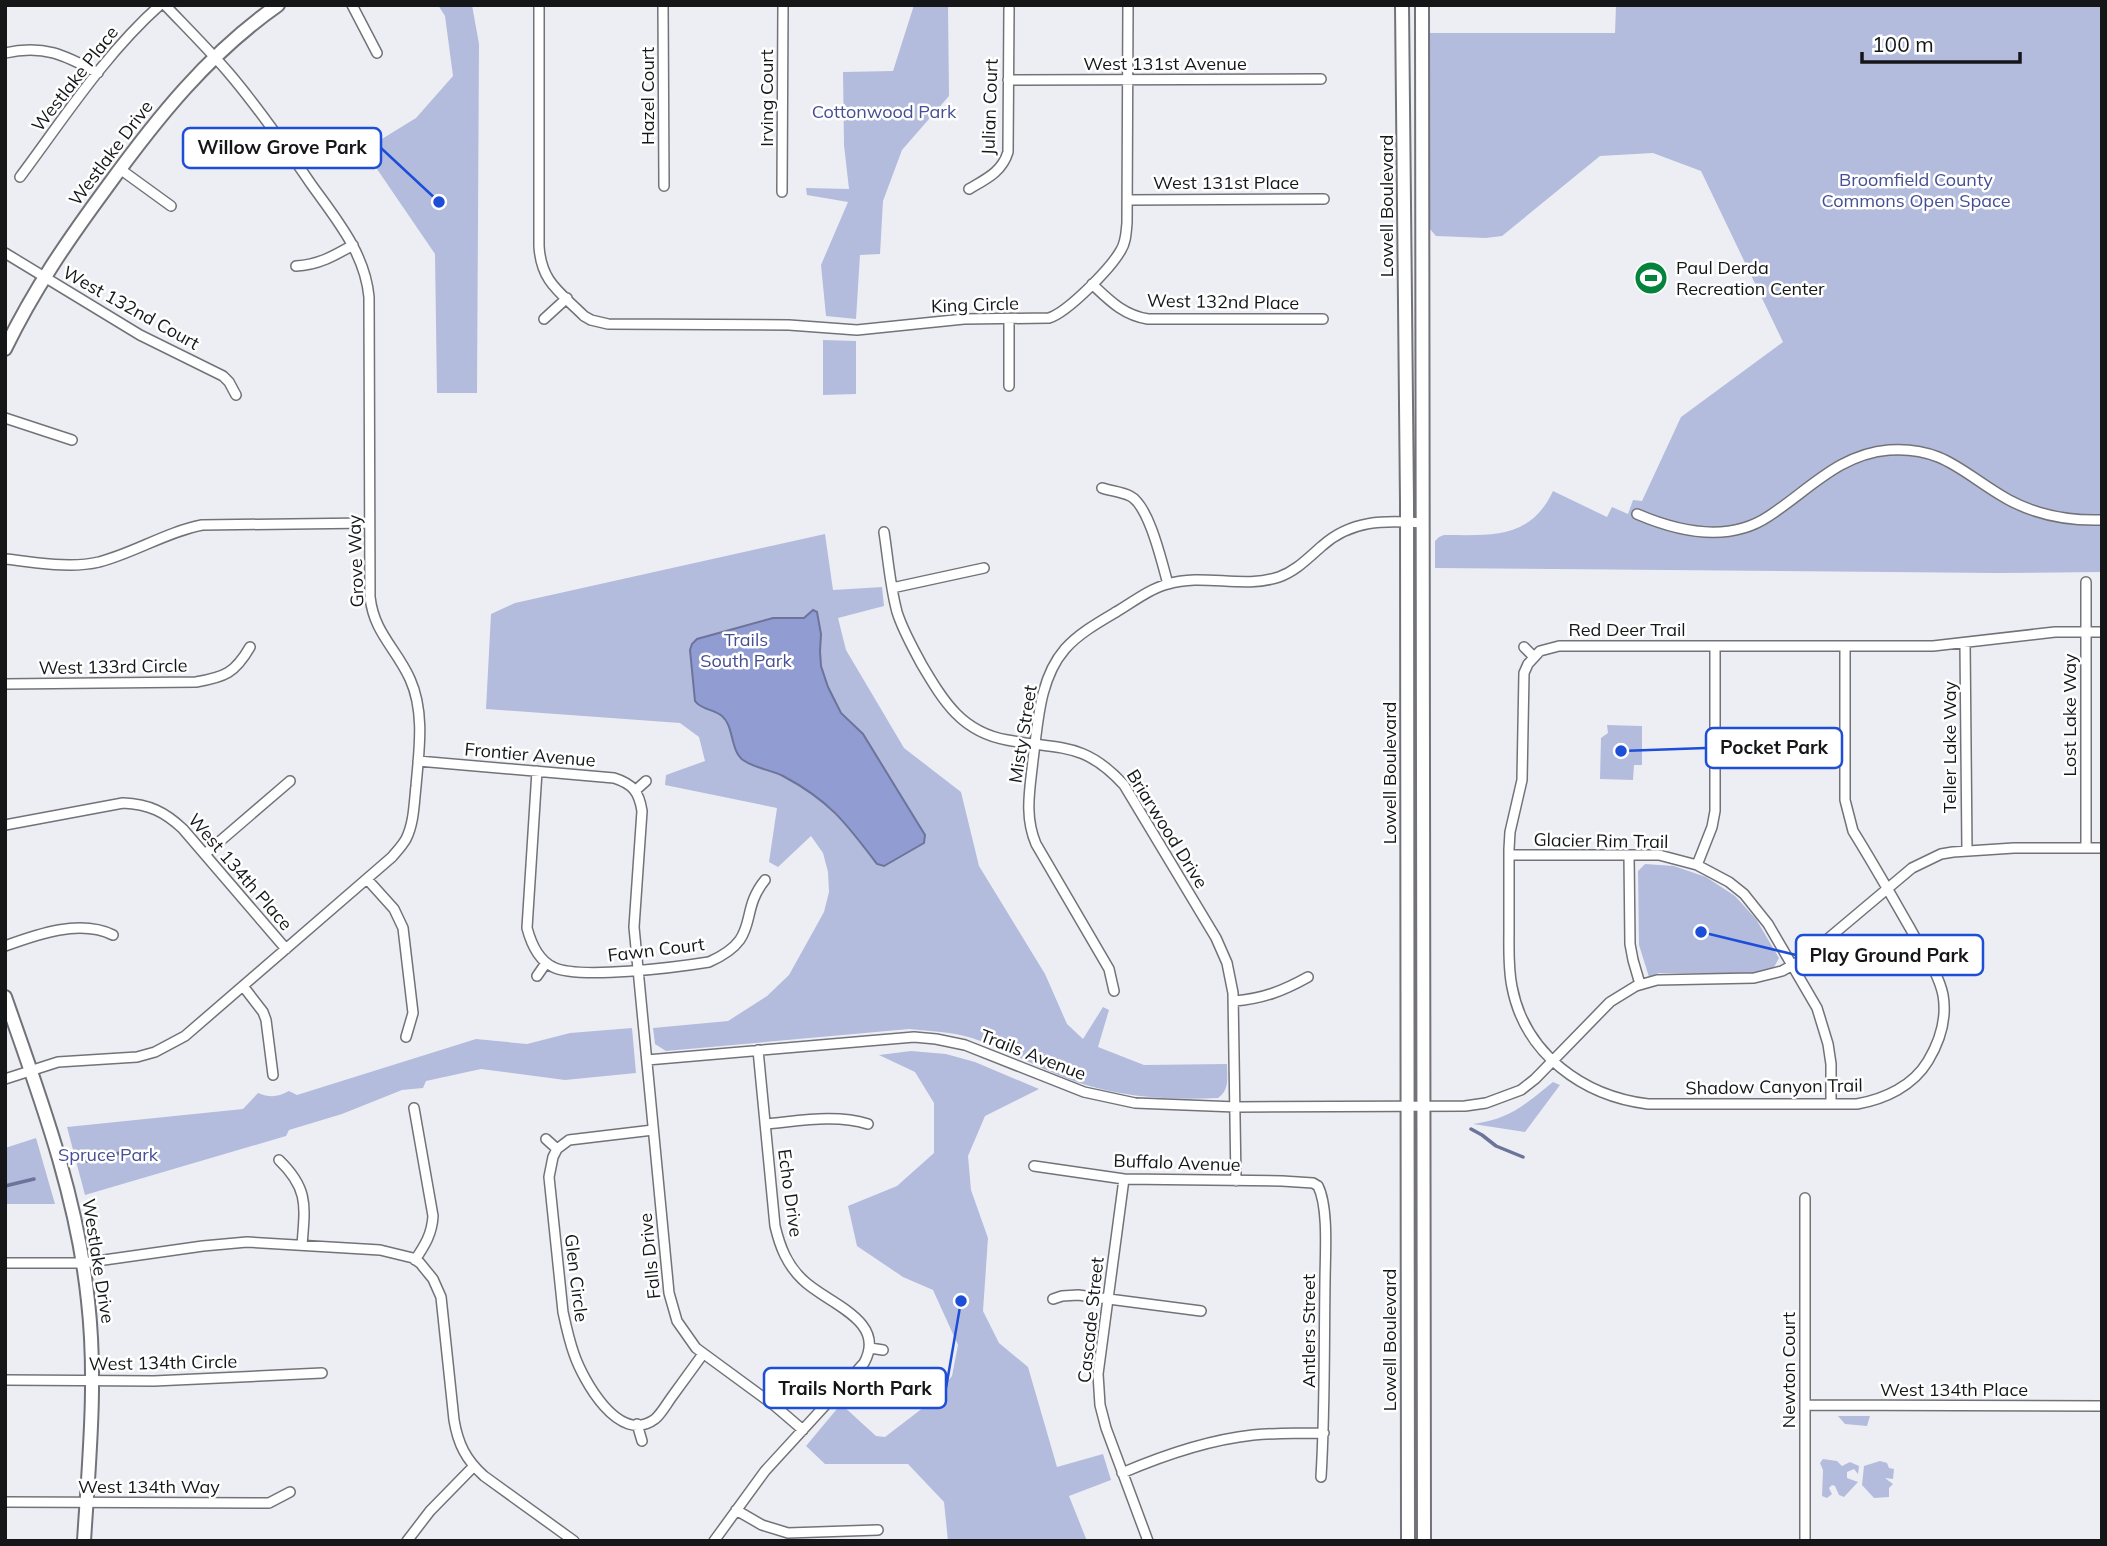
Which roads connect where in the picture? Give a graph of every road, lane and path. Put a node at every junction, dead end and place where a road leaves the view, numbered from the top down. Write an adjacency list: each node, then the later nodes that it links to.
1 (163, 5): 13 (street, Grove Way); 14 (street, Westlake Place)
2 (278, 5): 13 (main road, Westlake Drive)
3 (352, 5): 12 (street)
4 (539, 5): 33 (street, King Circle)
5 (663, 5): 21 (street, Hazel Court)
6 (783, 5): 23 (street, Irving Court)
7 (1128, 5): 17 (street, King Circle)
8 (1402, 5): 18 (main road, Lowell Boulevard)
9 (1422, 5): 27 (main road, Lowell Boulevard)
10 (1009, 8): 16 (street, Julian Court)
11 (5, 53): 14 (street)
12 (377, 54)
13 (214, 57): 19 (main road, Westlake Drive); 28 (street, Grove Way)
14 (98, 73): 20 (street, Westlake Place)
15 (1321, 79): 17 (street, West 131st Avenue)
16 (1008, 80): 17 (street, West 131st Avenue); 22 (street, Julian Court)
17 (1128, 80): 25 (street, King Circle)
18 (1404, 164): 27 (main road); 45 (main road, Lowell Boulevard)
19 (120, 169): 26 (street); 31 (main road, Westlake Drive)
20 (20, 177)
21 (664, 186)
22 (969, 189)
23 (782, 192)
24 (1324, 199): 25 (street, West 131st Place)
25 (1127, 200): 32 (street, King Circle)
26 (171, 206)
27 (1422, 242): 47 (main road, Lowell Boulevard)
28 (353, 245): 30 (street); 46 (street, Grove Way)
29 (5, 253): 31 (street, West 132nd Court)
30 (296, 266)
31 (43, 276): 37 (main road, Westlake Drive); 39 (street, West 132nd Court)
32 (1092, 284): 35 (street, King Circle); 36 (street, West 132nd Place)
33 (567, 298): 34 (street); 35 (street, King Circle)
34 (544, 319)
35 (1009, 319): 38 (street)
36 (1323, 319)
37 (5, 349)
38 (1009, 386)
39 (236, 395)
40 (5, 418): 41 (street)
41 (72, 440)
42 (1102, 488): 52 (street)
43 (1637, 514): 44 (street)
44 (2102, 520)
45 (1406, 522): 47 (street, Misty Street); 52 (street, Misty Street); 102 (main road, Lowell Boulevard)
46 (369, 523): 49 (street); 64 (street, Grove Way)
47 (1422, 523): 103 (main road, Lowell Boulevard)
48 (884, 532): 53 (street, Briarwood Drive)
49 (5, 559)
50 (985, 569): 53 (street)
51 (2087, 582): 54 (street, Lost Lake Way)
52 (1168, 584): 63 (street, Misty Street)
53 (892, 588): 63 (street, Briarwood Drive)
54 (2086, 632): 55 (street, Red Deer Trail); 56 (street, Red Deer Trail); 70 (street, Lost Lake Way)
55 (2102, 632)
56 (1965, 643): 58 (street, Red Deer Trail); 72 (street, Teller Lake Way)
57 (1715, 646): 58 (street, Red Deer Trail); 61 (street, Red Deer Trail); 76 (street)
58 (1845, 646): 79 (street, Shadow Canyon Trail)
59 (1524, 647): 61 (street)
60 (250, 648): 62 (street, West 133rd Circle)
61 (1533, 656): 74 (street)
62 (5, 684)
63 (1036, 744): 90 (street, Misty Street); 92 (street, Briarwood Drive)
64 (418, 761): 65 (street, Frontier Avenue); 77 (street, Grove Way)
65 (537, 771): 68 (street, Frontier Avenue); 83 (street)
66 (290, 781): 73 (street)
67 (646, 781): 68 (street)
68 (635, 790): 85 (street)
69 (5, 825): 73 (street, West 134th Place)
70 (2085, 848): 71 (street); 72 (street)
71 (2102, 848)
72 (1967, 850): 79 (street)
73 (205, 854): 82 (street, West 134th Place)
74 (1509, 855): 75 (street, Glacier Rim Trail); 96 (street)
75 (1629, 855): 76 (street, Glacier Rim Trail); 88 (street)
76 (1698, 865): 84 (street, Glacier Rim Trail)
77 (367, 879): 82 (street, Grove Way); 93 (street)
78 (765, 880): 85 (street, Fawn Court)
79 (1888, 889): 84 (street); 100 (street, Shadow Canyon Trail)
80 (113, 934): 81 (street)
81 (5, 946)
82 (286, 949): 89 (street, Grove Way)
83 (547, 963): 85 (street, Fawn Court); 86 (street)
84 (1793, 966): 88 (street); 100 (street, Glacier Rim Trail)
85 (638, 969): 95 (street)
86 (537, 976)
87 (1308, 977): 92 (street)
88 (1640, 984): 96 (street, Trails Avenue)
89 (243, 986): 97 (street, Grove Way); 98 (street)
90 (1114, 991)
91 (5, 997): 97 (main road, Westlake Drive)
92 (1234, 1001): 101 (street, Briarwood Drive)
93 (406, 1038)
94 (758, 1050): 95 (street, Trails Avenue); 101 (street, Trails Avenue); 105 (street, Echo Drive)
95 (647, 1060): 107 (street, Falls Drive)
96 (1552, 1061): 100 (street, Shadow Canyon Trail); 103 (street, Trails Avenue)
97 (30, 1070): 99 (street); 120 (main road, Westlake Drive)
98 (273, 1076)
99 (5, 1079)
100 (1831, 1104)
101 (1236, 1107): 102 (street, Trails Avenue); 114 (street, Briarwood Drive)
102 (1408, 1107): 103 (street, Trails Avenue); 149 (main road, Lowell Boulevard)
103 (1423, 1107): 150 (main road, Lowell Boulevard)
104 (414, 1108): 118 (street)
105 (765, 1124): 106 (street); 124 (street, Echo Drive)
106 (868, 1124)
107 (653, 1130): 109 (street); 126 (street, Falls Drive)
108 (546, 1139): 109 (street)
109 (557, 1149): 132 (street, Glen Circle)
110 (279, 1160): 117 (street)
111 (1034, 1166): 112 (street, Buffalo Avenue)
112 (1124, 1179): 114 (street, Buffalo Avenue); 122 (street, Cascade Street)
113 (1326, 1179): 115 (street)
114 (1236, 1181): 115 (street, Buffalo Avenue)
115 (1318, 1186): 134 (street, Antlers Street)
116 (1805, 1198): 130 (street, Newton Court)
117 (302, 1245): 118 (street); 120 (street)
118 (415, 1260): 136 (street)
119 (5, 1263): 120 (street)
120 (83, 1263): 129 (main road, Westlake Drive)
121 (1053, 1299): 122 (street)
122 (1108, 1299): 123 (street); 137 (street, Cascade Street)
123 (1201, 1311)
124 (870, 1348): 125 (street); 133 (street)
125 (883, 1350)
126 (703, 1354): 132 (street); 133 (street, Falls Drive)
127 (322, 1373): 129 (street, West 134th Circle)
128 (5, 1380): 129 (street, West 134th Circle)
129 (93, 1381): 141 (main road, Westlake Drive)
130 (1805, 1405): 131 (street, West 134th Place); 151 (street, Newton Court)
131 (2102, 1406)
132 (637, 1424): 135 (street)
133 (803, 1430): 142 (street)
134 (1324, 1433): 137 (street); 138 (street, Antlers Street)
135 (642, 1441)
136 (474, 1466): 144 (street); 146 (street)
137 (1122, 1473): 148 (street, Cascade Street)
138 (1321, 1476)
139 (290, 1492): 141 (street, West 134th Way)
140 (5, 1502): 141 (street, West 134th Way)
141 (86, 1502): 145 (main road, Westlake Drive)
142 (736, 1510): 143 (street); 147 (street)
143 (878, 1530)
144 (572, 1540)
145 (84, 1541)
146 (407, 1541)
147 (714, 1541)
148 (1148, 1541)
149 (1408, 1541)
150 (1424, 1541)
151 (1805, 1541)

